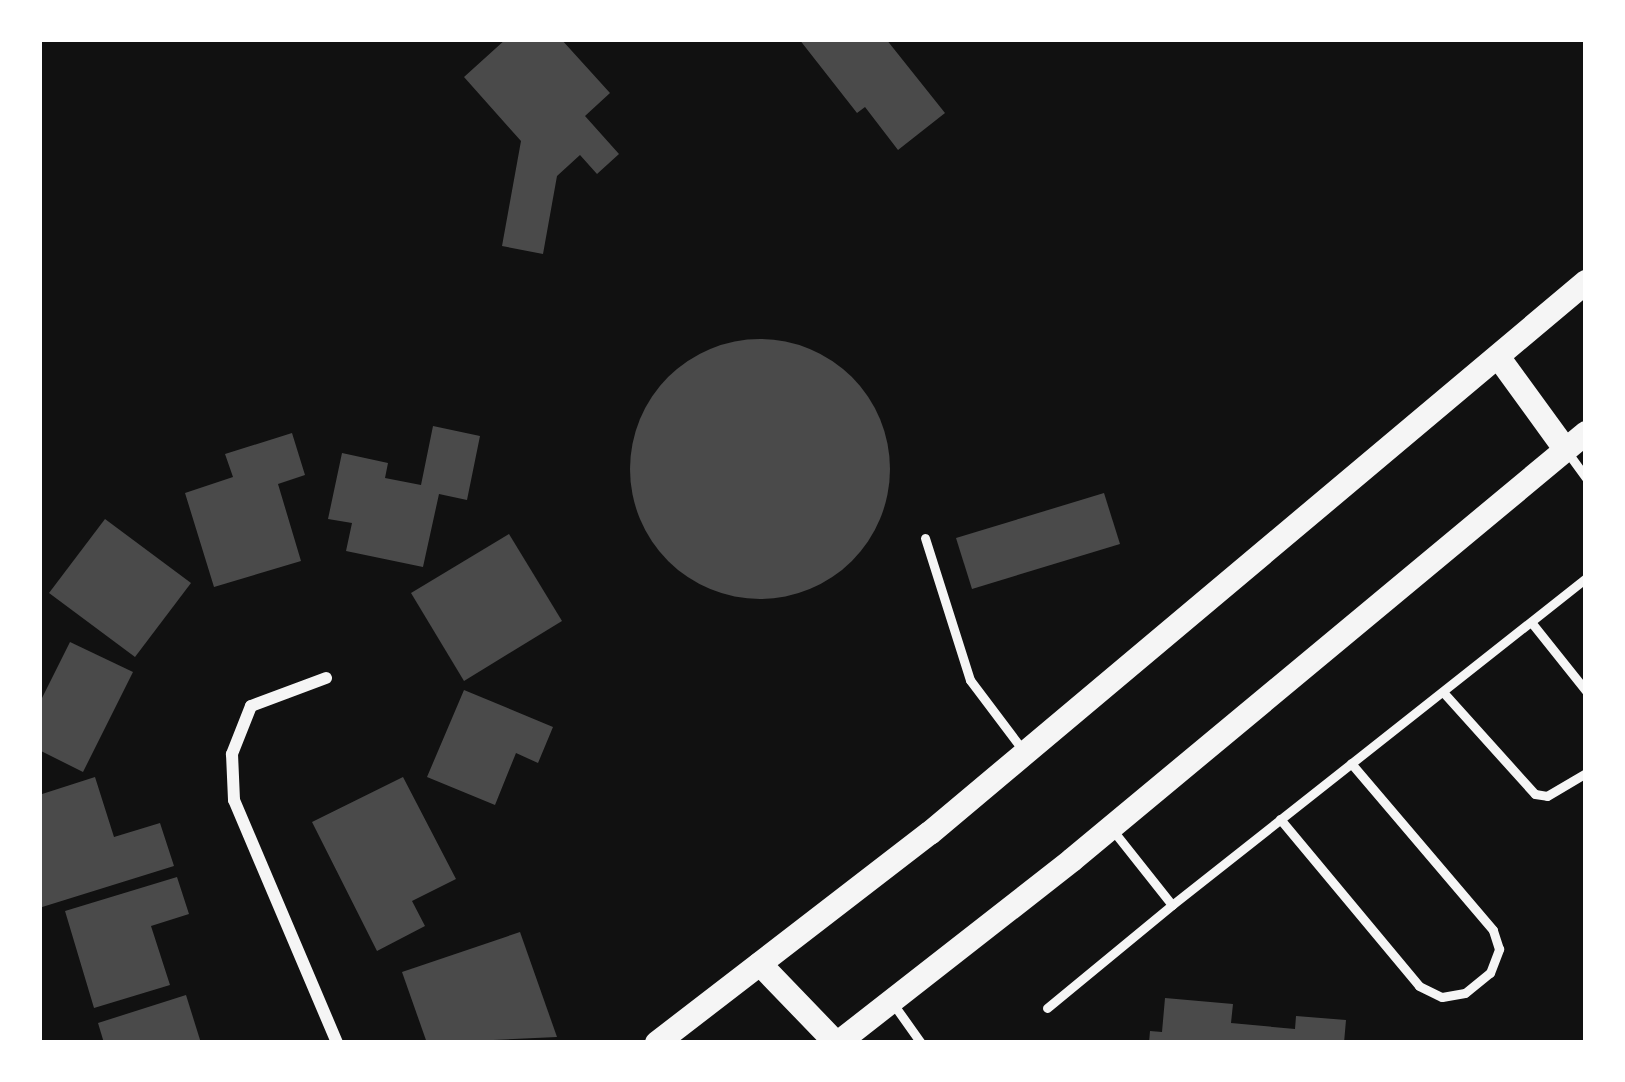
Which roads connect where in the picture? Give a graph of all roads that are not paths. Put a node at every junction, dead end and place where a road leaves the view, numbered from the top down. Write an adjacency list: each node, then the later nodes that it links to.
1 (1586, 282): 2 (main road)
2 (1499, 358): 4 (main road); 12 (main road)
3 (1586, 433): 4 (main road)
4 (1565, 449): 5 (lane); 16 (main road)
5 (1586, 478)
6 (925, 538): 12 (lane)
7 (1586, 578): 8 (lane)
8 (1531, 622): 10 (lane); 11 (lane)
9 (326, 678): 21 (street)
10 (1586, 691)
11 (1442, 692): 13 (lane); 14 (lane)
12 (1022, 749): 18 (main road)
13 (1352, 763): 15 (lane); 15 (lane)
14 (1586, 773)
15 (1280, 819): 17 (lane)
16 (1111, 828): 17 (lane); 19 (main road)
17 (1172, 905): 20 (lane)
18 (760, 964): 22 (main road); 23 (main road)
19 (891, 1001): 23 (main road); 24 (lane)
20 (1047, 1008)
21 (337, 1043)
22 (657, 1043)
23 (837, 1043)
24 (921, 1043)

